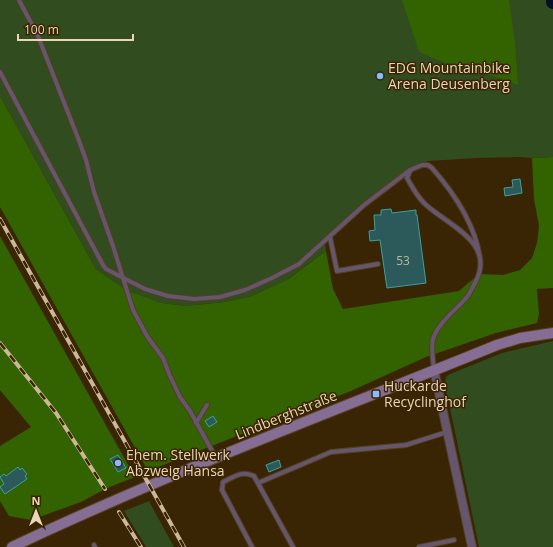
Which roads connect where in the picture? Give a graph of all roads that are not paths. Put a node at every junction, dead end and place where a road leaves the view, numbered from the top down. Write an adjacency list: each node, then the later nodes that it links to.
1 (19, 0): 7 (lane)
2 (0, 72): 7 (lane)
3 (410, 170): 4 (lane); 5 (lane); 5 (lane)
4 (330, 237): 6 (lane); 7 (lane)
5 (480, 258): 9 (lane)
6 (378, 264)
7 (121, 277): 11 (lane)
8 (553, 333): 9 (main road, Lindberghstraße)
9 (434, 370): 12 (street); 13 (main road, Lindberghstraße)
10 (207, 406): 11 (lane)
11 (196, 423): 13 (lane)
12 (447, 431): 14 (lane); 20 (street)
13 (216, 458): 16 (main road, Lindberghstraße)
14 (258, 483): 17 (lane); 18 (lane)
15 (454, 540): 19 (lane)
16 (12, 547)
17 (252, 547)
18 (293, 547)
19 (419, 547)
20 (472, 547)

